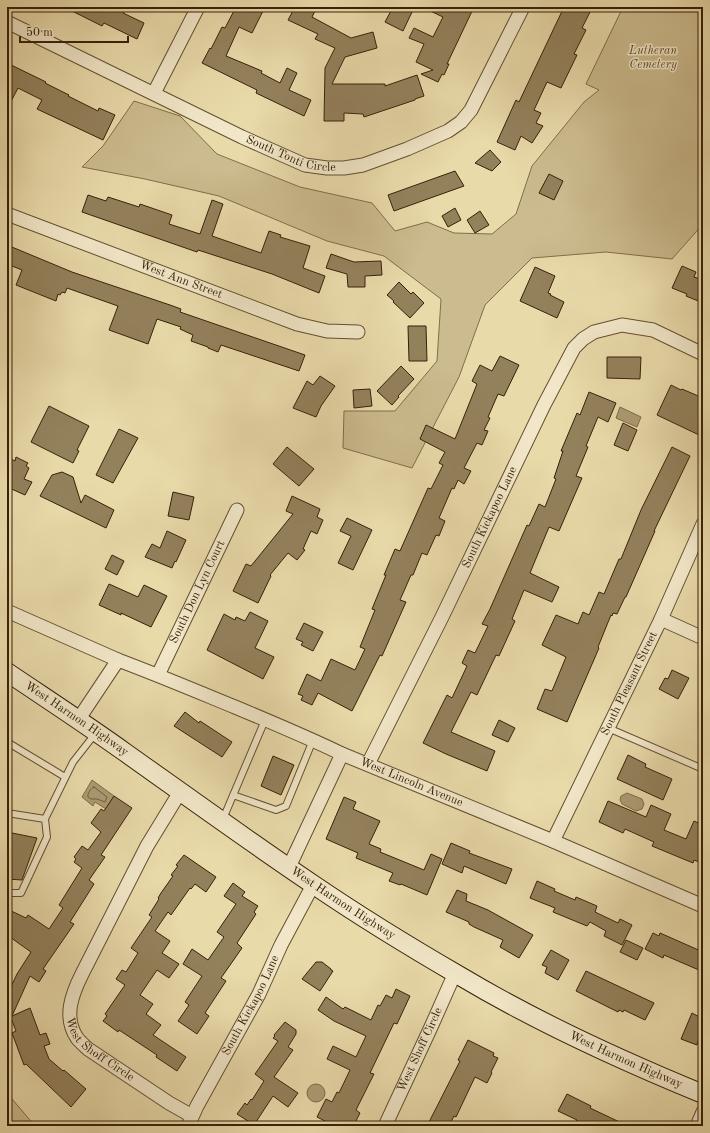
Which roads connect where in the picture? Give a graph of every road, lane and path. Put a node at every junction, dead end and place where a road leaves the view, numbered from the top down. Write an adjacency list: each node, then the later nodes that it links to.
1 (198, 7): 4 (street)
2 (523, 7): 4 (street, South Tonti Circle)
3 (7, 22): 4 (street, South Tonti Circle)
4 (154, 93)
5 (7, 214): 6 (street, West Ann Street)
6 (358, 332)
7 (703, 354): 23 (street, South Kickapoo Lane)
8 (237, 510): 15 (street, South Don Lyn Court)
9 (703, 524): 11 (street, South Pleasant Street)
10 (7, 611): 13 (street, West Lincoln Avenue)
11 (661, 619): 12 (street); 18 (street, South Pleasant Street)
12 (703, 638)
13 (118, 660): 15 (street, West Lincoln Avenue); 16 (street)
14 (7, 672): 16 (main road, West Harmon Highway)
15 (158, 675): 17 (street, West Lincoln Avenue)
16 (78, 720): 19 (main road, West Harmon Highway)
17 (265, 720): 20 (street, West Lincoln Avenue); 27 (lane)
18 (608, 728): 24 (lane); 31 (street, South Pleasant Street)
19 (96, 732): 25 (lane); 26 (main road, West Harmon Highway)
20 (314, 740): 22 (street, West Lincoln Avenue); 27 (lane)
21 (7, 742): 25 (lane)
22 (342, 754): 23 (street, West Lincoln Avenue); 32 (street)
23 (368, 764): 31 (street, West Lincoln Avenue)
24 (703, 769)
25 (65, 778): 29 (lane)
26 (180, 792): 30 (main road, West Harmon Highway); 39 (street, West Shoff Circle)
27 (233, 795): 30 (lane)
28 (7, 813): 29 (lane)
29 (45, 819): 34 (lane)
30 (222, 821): 32 (main road, West Harmon Highway)
31 (553, 841): 35 (street, West Lincoln Avenue)
32 (289, 867): 33 (main road, West Harmon Highway)
33 (313, 884): 36 (main road, West Harmon Highway); 39 (street, South Kickapoo Lane)
34 (7, 893)
35 (703, 906)
36 (455, 973): 37 (main road, West Harmon Highway); 40 (street, West Shoff Circle)
37 (703, 1094)
38 (703, 1112): 41 (street)
39 (190, 1121)
40 (385, 1126)
41 (697, 1126)

